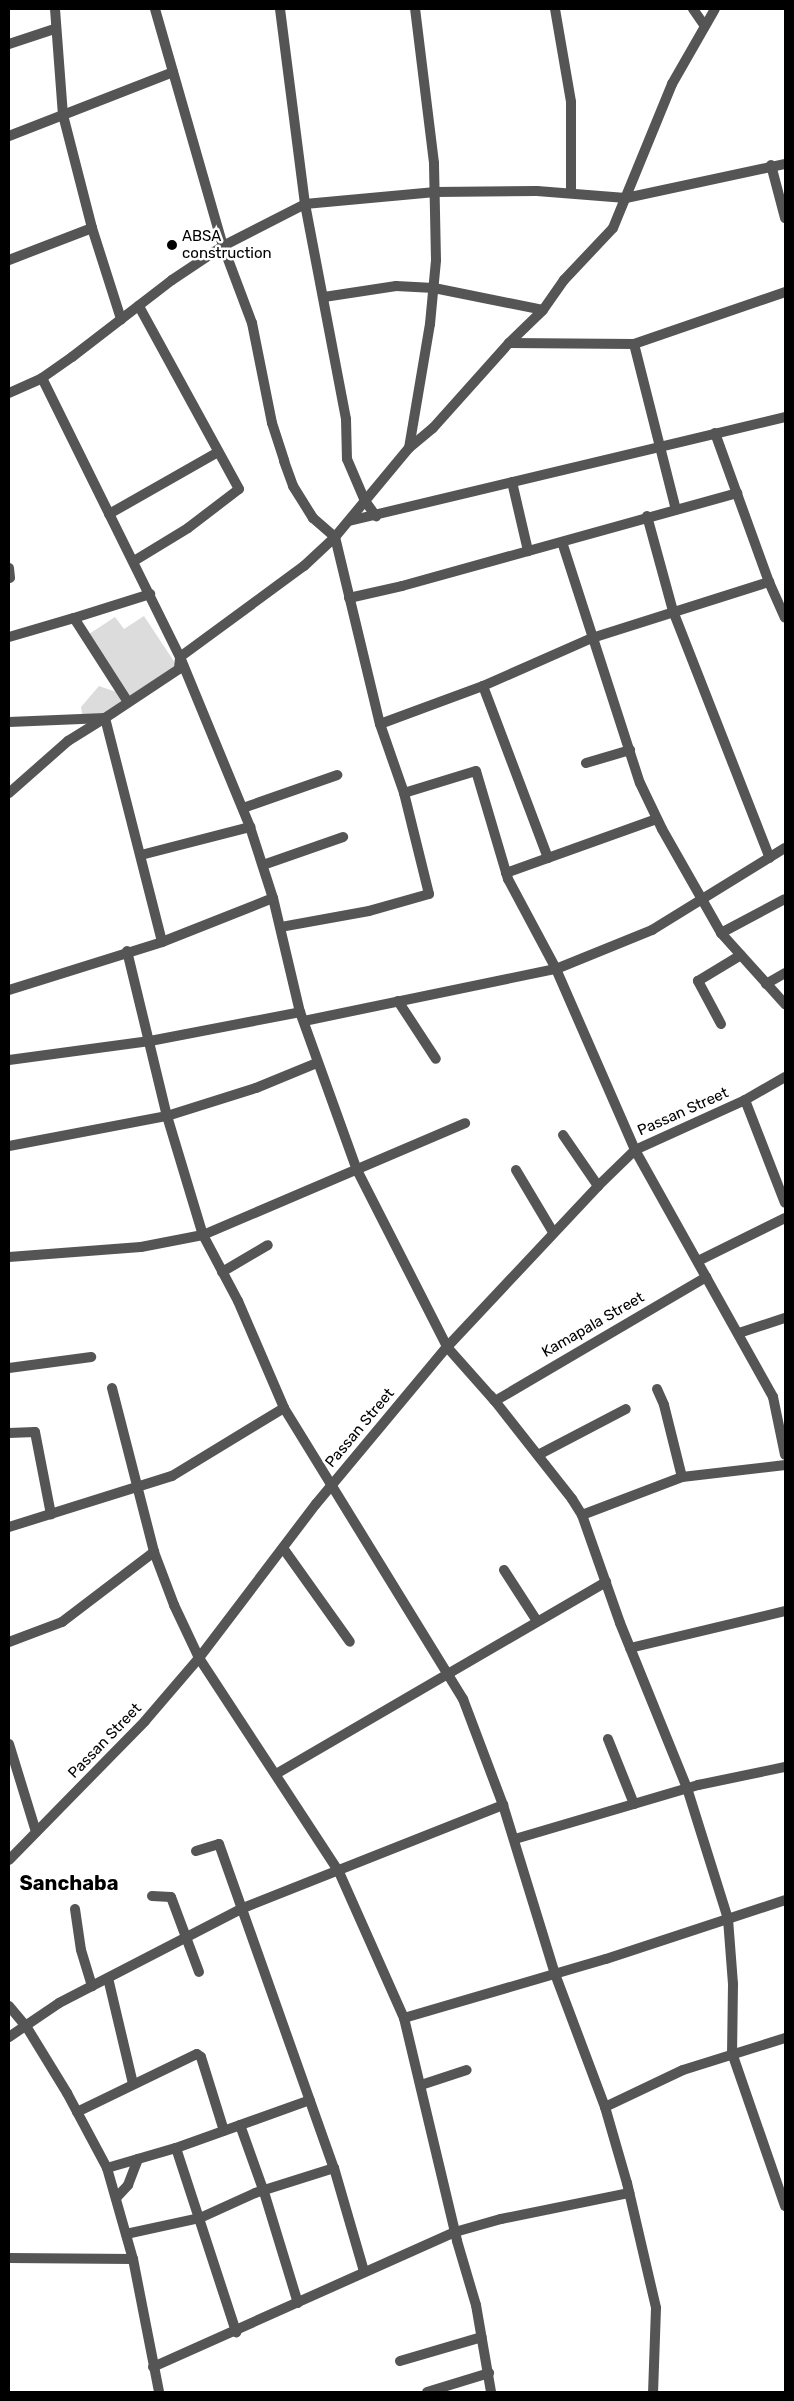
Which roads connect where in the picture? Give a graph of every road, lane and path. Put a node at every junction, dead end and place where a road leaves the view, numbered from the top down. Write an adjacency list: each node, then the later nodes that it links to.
1 (55, 9): 9 (street)
2 (155, 9): 11 (street)
3 (280, 9): 19 (street)
4 (415, 9): 16 (street)
5 (555, 9): 17 (street)
6 (692, 9): 8 (street)
7 (715, 9): 8 (street)
8 (704, 25): 18 (street)
9 (54, 29): 10 (street); 12 (street)
10 (9, 44)
11 (173, 72): 12 (street); 22 (street)
12 (63, 115): 13 (street); 21 (street)
13 (9, 136)
14 (785, 164): 15 (street)
15 (771, 165): 18 (street); 20 (street)
16 (435, 192): 17 (street); 19 (street); 24 (street)
17 (571, 192): 18 (street)
18 (626, 198): 28 (street)
19 (305, 204): 22 (street); 26 (street)
20 (785, 218)
21 (92, 228): 23 (street); 29 (street)
22 (223, 246): 27 (street); 47 (street)
23 (9, 260)
24 (434, 288): 26 (street); 28 (street); 36 (street)
25 (785, 292): 31 (street)
26 (324, 297): 41 (street)
27 (138, 306): 29 (street); 38 (street)
28 (543, 310): 30 (street)
29 (121, 319): 32 (street)
30 (509, 343): 31 (street); 36 (street)
31 (634, 344): 37 (street)
32 (42, 378): 33 (street); 43 (street)
33 (9, 393)
34 (785, 417): 35 (street)
35 (715, 433): 37 (street); 40 (street)
36 (409, 448): 41 (street)
37 (660, 448): 39 (street); 42 (street)
38 (218, 452): 43 (street); 50 (street)
39 (512, 482): 44 (street); 49 (street)
40 (737, 493): 42 (street); 51 (street)
41 (365, 501): 44 (street); 46 (street)
42 (676, 510): 45 (street)
43 (109, 514): 50 (street)
44 (376, 516): 46 (street)
45 (647, 516): 48 (street); 54 (street)
46 (349, 521): 47 (street)
47 (335, 537): 53 (street); 59 (street)
48 (562, 542): 49 (street); 58 (street)
49 (528, 551): 53 (street)
50 (134, 561): 52 (street)
51 (769, 582): 54 (street); 56 (street)
52 (150, 594): 55 (street); 59 (street)
53 (348, 598): 64 (street)
54 (673, 612): 58 (street); 77 (street)
55 (74, 618): 57 (street); 61 (street)
56 (785, 618)
57 (9, 637)
58 (592, 638): 60 (street); 65 (street)
59 (180, 657): 61 (street); 70 (street)
60 (483, 686): 64 (street); 76 (street)
61 (128, 702): 62 (street)
62 (104, 718): 63 (street); 68 (street); 75 (street)
63 (9, 722)
64 (380, 724): 69 (street)
65 (630, 750): 66 (street); 71 (street)
66 (586, 763)
67 (338, 775): 70 (street)
68 (9, 793)
69 (404, 794): 79 (street); 83 (street)
70 (243, 808): 72 (street)
71 (657, 818): 76 (street); 82 (street)
72 (250, 827): 75 (street); 78 (street)
73 (343, 837): 78 (street)
74 (785, 848): 77 (street)
75 (141, 855): 85 (street)
76 (548, 858): 79 (street)
77 (770, 858): 82 (street)
78 (263, 865): 80 (street)
79 (506, 873): 88 (street)
80 (273, 898): 83 (street); 85 (street)
81 (785, 899): 84 (street)
82 (702, 902): 84 (street); 88 (street)
83 (281, 927): 94 (street)
84 (722, 933): 87 (street)
85 (162, 942): 86 (street)
86 (127, 951): 91 (street); 96 (street)
87 (741, 955): 90 (street); 95 (street)
88 (556, 968): 92 (street); 106 (street)
89 (785, 973): 90 (street)
90 (766, 984): 93 (street)
91 (9, 990)
92 (398, 1001): 94 (street); 97 (street)
93 (785, 1004)
94 (302, 1016): 96 (street); 99 (street)
95 (721, 1024)
96 (150, 1041): 98 (street); 102 (street)
97 (436, 1059)
98 (9, 1060)
99 (316, 1063): 102 (street); 107 (street)
100 (785, 1077): 101 (street, Passan Street)
101 (744, 1100): 106 (street, Passan Street); 110 (street)
102 (167, 1116): 105 (street); 113 (street)
103 (465, 1123): 107 (street)
104 (563, 1135): 109 (street)
105 (9, 1146)
106 (635, 1150): 109 (street, Passan Street); 116 (street)
107 (357, 1170): 113 (street); 121 (street)
108 (516, 1170): 112 (street)
109 (598, 1186): 112 (street, Passan Street)
110 (785, 1203)
111 (785, 1218): 116 (street)
112 (553, 1232): 121 (street, Passan Street)
113 (203, 1235): 115 (street); 117 (street)
114 (268, 1245): 117 (street)
115 (9, 1257)
116 (698, 1262): 118 (street)
117 (222, 1272): 126 (street)
118 (706, 1277): 120 (street); 121 (street, Kamapala Street)
119 (785, 1318): 120 (street)
120 (739, 1333): 130 (street)
121 (450, 1351): 129 (street); 133 (street, Passan Street)
122 (91, 1357): 123 (street)
123 (9, 1368)
124 (112, 1388): 134 (street)
125 (657, 1389): 132 (street)
126 (284, 1408): 133 (street); 134 (street)
127 (626, 1410): 129 (street)
128 (9, 1432): 135 (street)
129 (538, 1455): 136 (street)
130 (785, 1455)
131 (785, 1465): 132 (street)
132 (682, 1477): 136 (street)
133 (330, 1487): 138 (street, Passan Street); 148 (street)
134 (137, 1488): 135 (street); 139 (street)
135 (51, 1514): 137 (street)
136 (582, 1515): 141 (street)
137 (9, 1527)
138 (283, 1548): 145 (street); 147 (street, Passan Street)
139 (154, 1552): 144 (street); 147 (street)
140 (504, 1570): 143 (street)
141 (606, 1582): 143 (street); 146 (street)
142 (785, 1611): 146 (street)
143 (537, 1620): 148 (street)
144 (9, 1642)
145 (350, 1642)
146 (630, 1648): 153 (street)
147 (199, 1658): 152 (street); 156 (street, Passan Street)
148 (447, 1673): 152 (street); 155 (street)
149 (608, 1739): 154 (street)
150 (9, 1744): 156 (street)
151 (785, 1767): 153 (street)
152 (276, 1774): 160 (street)
153 (687, 1788): 154 (street); 165 (street)
154 (634, 1804): 157 (street)
155 (504, 1805): 157 (street); 160 (street)
156 (36, 1832): 159 (street, Passan Street)
157 (515, 1839): 168 (street)
158 (196, 1851): 163 (street)
159 (9, 1860)
160 (339, 1872): 163 (street); 172 (street)
161 (152, 1896): 166 (street)
162 (785, 1900): 165 (street)
163 (243, 1908): 166 (street); 180 (street)
164 (75, 1909): 170 (street)
165 (728, 1919): 168 (street); 176 (street)
166 (185, 1938): 167 (street); 169 (street)
167 (199, 1972)
168 (555, 1974): 172 (street); 181 (street)
169 (108, 1978): 170 (street); 178 (street)
170 (92, 1986): 173 (street)
171 (9, 2006): 173 (street)
172 (404, 2018): 179 (street)
173 (26, 2026): 174 (street); 182 (street)
174 (9, 2037)
175 (785, 2038): 176 (street)
176 (732, 2053): 181 (street); 192 (street)
177 (467, 2070): 179 (street)
178 (133, 2084): 182 (street); 184 (street)
179 (421, 2085): 194 (street)
180 (310, 2100): 183 (street); 188 (street)
181 (605, 2107): 190 (street)
182 (77, 2112): 187 (street)
183 (240, 2125): 184 (street); 189 (street)
184 (224, 2130): 185 (street)
185 (176, 2148): 186 (street); 193 (street)
186 (138, 2159): 187 (street); 191 (street)
187 (107, 2168): 191 (street)
188 (334, 2168): 189 (street); 198 (street)
189 (264, 2192): 193 (street); 199 (street)
190 (628, 2192): 194 (street); 208 (street)
191 (116, 2198): 195 (street)
192 (785, 2206)
193 (200, 2218): 195 (street); 200 (street)
194 (455, 2232): 198 (street); 201 (street)
195 (126, 2234): 197 (street)
196 (9, 2258): 197 (street)
197 (133, 2258): 203 (street)
198 (364, 2271): 199 (street)
199 (298, 2303): 200 (street)
200 (236, 2332): 203 (street)
201 (482, 2337): 202 (street); 204 (street)
202 (400, 2361)
203 (153, 2367): 205 (street)
204 (489, 2372): 206 (street); 207 (street)
205 (159, 2392)
206 (427, 2392)
207 (491, 2392)
208 (653, 2392)

